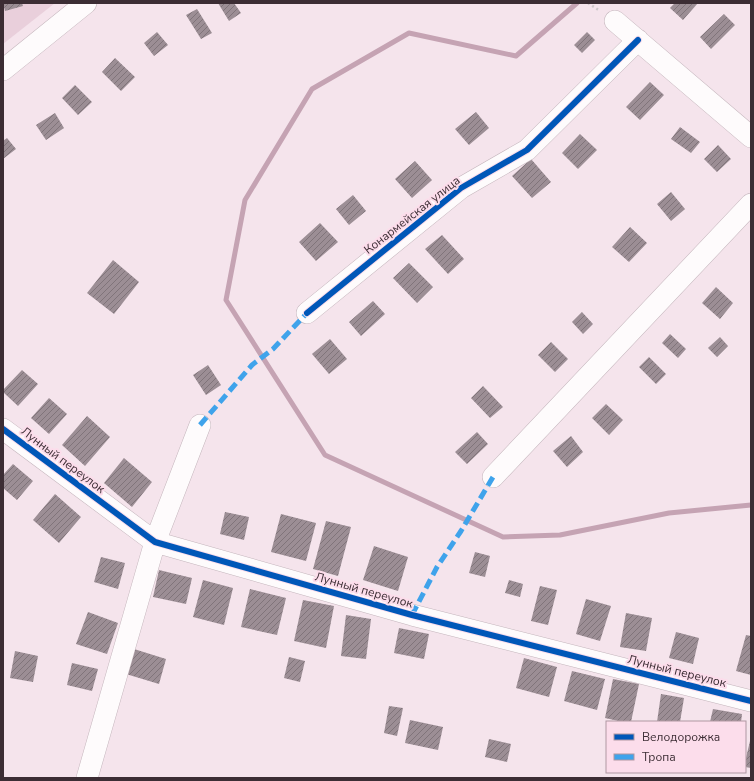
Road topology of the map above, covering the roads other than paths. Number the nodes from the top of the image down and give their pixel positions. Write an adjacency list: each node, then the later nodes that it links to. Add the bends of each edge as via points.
1 (86, 3): 4 (street)
2 (615, 21): 3 (street)
3 (638, 40): 5 (street); 7 (street, Конармейская улица, via 527,150 461,188)
4 (3, 68)
5 (751, 137)
6 (751, 204): 10 (street)
7 (307, 313)
8 (200, 425): 11 (street)
9 (3, 429): 11 (street, Лунный переулок)
10 (493, 477)
11 (155, 542): 12 (street, Лунный переулок, via 412,615); 13 (street)
12 (751, 701)
13 (87, 778)

